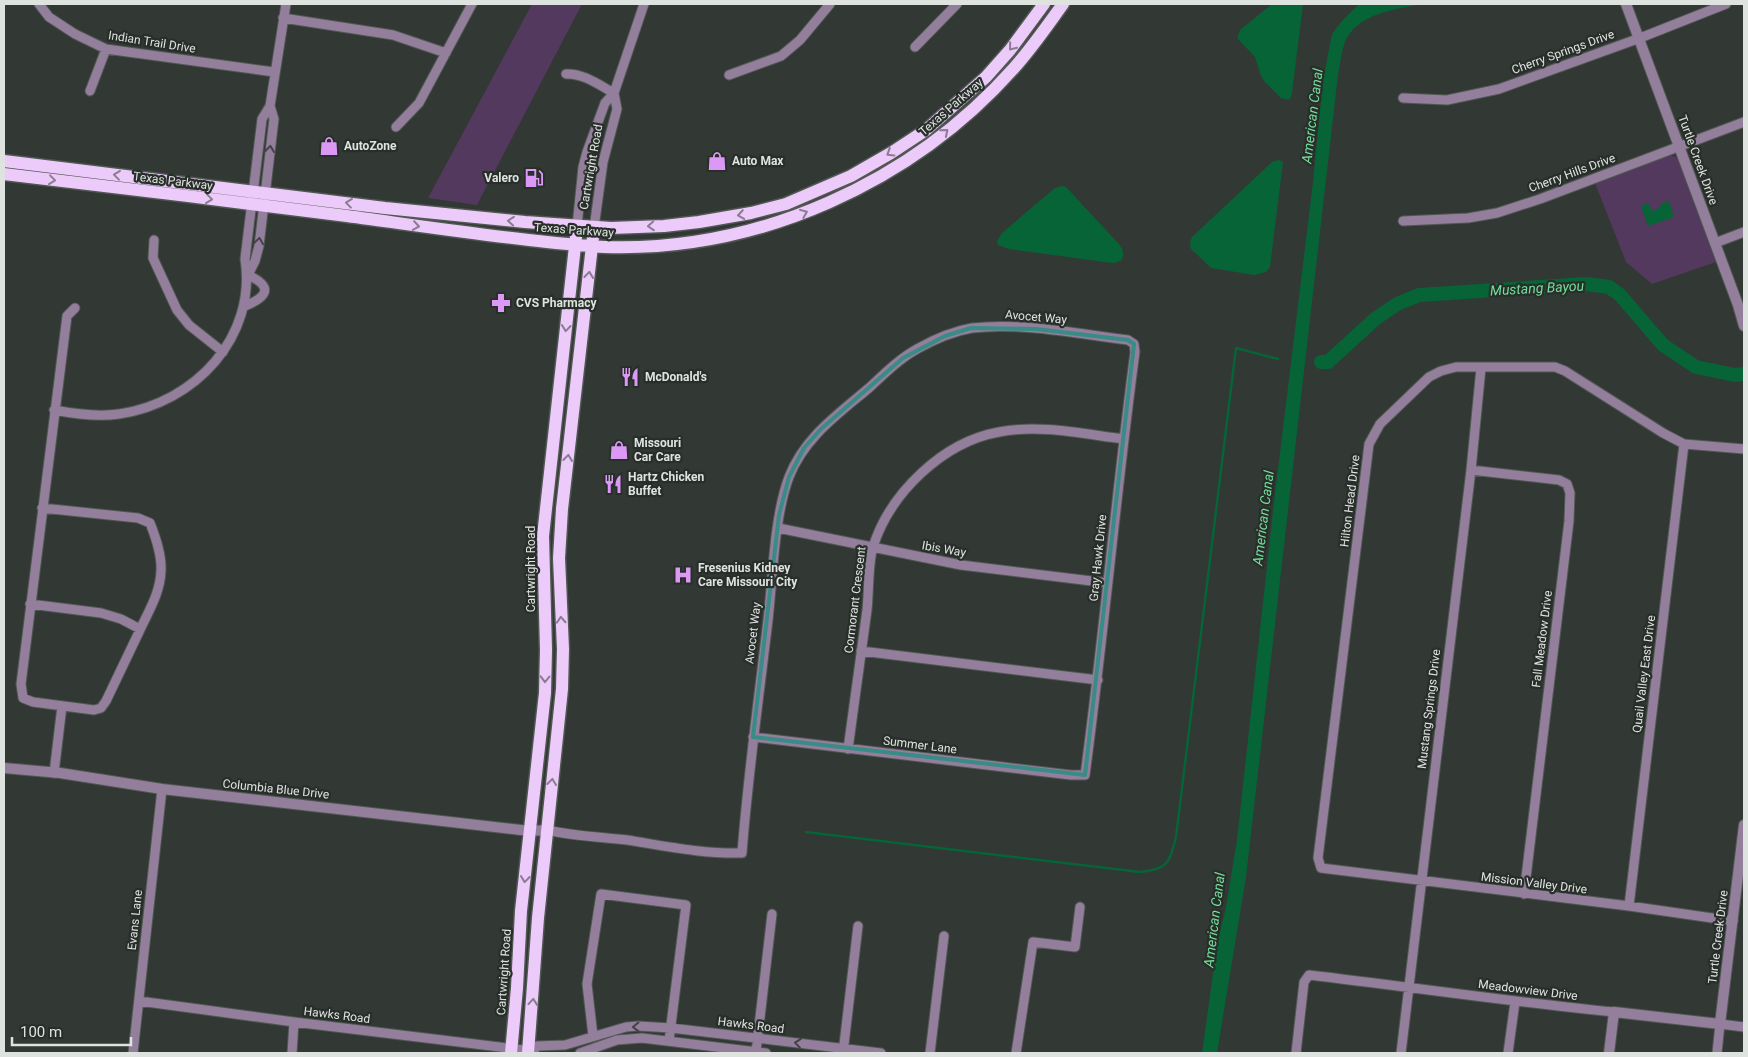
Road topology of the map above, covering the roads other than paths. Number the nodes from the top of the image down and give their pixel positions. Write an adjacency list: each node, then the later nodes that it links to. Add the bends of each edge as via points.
1 (39, 4): 14 (street, Indian Trail Drive, via 49,17 74,34)
2 (286, 4): 11 (street)
3 (472, 4): 15 (street)
4 (644, 4): 20 (street, Cartwright Road)
5 (830, 4): 18 (street, via 800,40 781,56)
6 (957, 4): 13 (street)
7 (1044, 4): 30 (main road, Texas Parkway, one-way to 30, via 1010,50 965,96 926,130 851,176 786,204 751,213 664,226)
8 (1063, 4): 35 (main road, Texas Parkway, one-way to 8, via 654,246 714,238 761,228 841,197 907,161 964,117 1013,69)
9 (1626, 4): 12 (street, Turtle Creek Drive)
10 (1726, 4): 12 (street, Cherry Springs Drive)
11 (283, 18): 15 (street, via 393,35); 16 (street)
12 (1640, 38): 21 (street, Cherry Springs Drive, via 1499,89 1447,100); 24 (street, Turtle Creek Drive)
13 (915, 47)
14 (106, 49): 16 (street, Indian Trail Drive); 19 (street)
15 (446, 53): 23 (street, via 420,103)
16 (274, 72): 27 (street, via 270,106 262,119)
17 (566, 74): 20 (street, via 582,76)
18 (729, 75)
19 (90, 91)
20 (614, 92): 29 (street, Cartwright Road, via 605,104 586,152); 30 (street, Cartwright Road, via 617,109 603,162)
21 (1403, 98)
22 (1744, 122): 24 (street, Cherry Hills Drive)
23 (396, 127)
24 (1679, 146): 28 (street, Cherry Hills Drive, via 1497,213); 33 (street, Turtle Creek Drive)
25 (4, 161): 27 (main road, Texas Parkway, one-way to 25)
26 (4, 174): 27 (main road, Texas Parkway, one-way to 27)
27 (258, 199): 29 (main road, Texas Parkway, one-way to 27); 34 (main road, Texas Parkway, one-way to 34, via 467,233); 36 (street, via 259,246)
28 (1403, 222)
29 (577, 226): 30 (main road, Texas Parkway); 34 (main road, Cartwright Road)
30 (594, 228): 35 (main road, Cartwright Road)
31 (1744, 232): 33 (street)
32 (154, 240): 41 (street, via 153,258 177,310 189,325)
33 (1715, 242): 39 (street, Turtle Creek Drive)
34 (575, 244): 35 (main road, Texas Parkway); 43 (main road, Cartwright Road, one-way to 43)
35 (592, 246): 44 (main road, Cartwright Road, one-way to 35)
36 (248, 275): 37 (street); 37 (street, via 264,285 264,292 259,300)
37 (245, 306): 41 (street)
38 (75, 308): 45 (street, via 67,316)
39 (1744, 326)
40 (1134, 344): 46 (street, Gray Hawk Drive); 53 (street, Avocet Way, via 1128,340 999,326 971,328 918,348 828,423 804,448 789,477)
41 (223, 352): 45 (street, via 186,390 162,403 118,415)
42 (1481, 368): 47 (street, Hilton Head Drive, via 1555,367); 49 (street, Mustang Springs Drive); 72 (street, Hilton Head Drive, via 1456,367 1429,377 1380,424 1369,444 1318,858)
43 (557, 408): 44 (main road); 51 (main road, Cartwright Road)
44 (574, 409): 52 (main road, Cartwright Road, one-way to 44)
45 (54, 410): 50 (street)
46 (1123, 439): 54 (street, Cormorant Crescent, via 1022,429 974,439 952,449 921,473 889,513); 55 (street, Gray Hawk Drive)
47 (1684, 444): 48 (street, Hilton Head Drive); 75 (street, Quail Valley East Drive)
48 (1744, 449)
49 (1471, 470): 73 (street, Mustang Springs Drive); 74 (street, Fall Meadow Drive, via 1559,480 1567,484 1570,493)
50 (42, 508): 56 (street); 57 (street, via 138,518 150,523 161,571 151,610)
51 (546, 508): 52 (main road); 59 (main road, Cartwright Road, via 543,565)
52 (562, 508): 58 (main road, Cartwright Road, one-way to 52, via 559,574)
53 (778, 528): 54 (street, Ibis Way); 63 (street, Avocet Way)
54 (873, 548): 55 (street, Ibis Way, via 961,565); 60 (street, Cormorant Crescent)
55 (1108, 583): 61 (street, Gray Hawk Drive)
56 (30, 604): 57 (street, via 101,613); 62 (street, via 21,684 23,698)
57 (140, 629): 62 (street, via 101,708)
58 (563, 649): 59 (main road); 71 (main road, Cartwright Road, one-way to 58, via 562,689)
59 (546, 650): 70 (main road, Cartwright Road, one-way to 70, via 545,693)
60 (861, 651): 61 (street); 64 (street, Cormorant Crescent)
61 (1098, 680): 67 (street, Gray Hawk Drive)
62 (62, 706): 66 (street)
63 (753, 737): 64 (street, Summer Lane); 71 (street, Avocet Way, via 742,852 720,853)
64 (848, 749): 67 (street, Summer Lane)
65 (4, 768): 66 (street, Columbia Blue Drive)
66 (54, 773): 68 (street, Columbia Blue Drive)
67 (1085, 775)
68 (162, 789): 70 (street, Columbia Blue Drive); 83 (street, Evans Lane)
69 (1744, 825): 78 (street, Turtle Creek Drive)
70 (530, 830): 71 (street, Columbia Blue Drive); 93 (main road, Cartwright Road, one-way to 93)
71 (547, 830): 95 (main road, Cartwright Road, one-way to 71)
72 (1321, 868): 73 (street, Mission Valley Drive)
73 (1421, 882): 74 (street, Mission Valley Drive); 82 (street, Mustang Springs Drive)
74 (1524, 894): 75 (street, Mission Valley Drive)
75 (1629, 906): 78 (street, Mission Valley Drive)
76 (1080, 907): 103 (street, via 1075,947 1034,942)
77 (772, 914): 91 (street)
78 (1733, 921): 79 (street, Mission Valley Drive); 87 (street, Turtle Creek Drive)
79 (1744, 922)
80 (858, 926): 94 (street)
81 (944, 936): 102 (street)
82 (1409, 987): 84 (street, Meadowview Drive); 104 (street, Meadowview Drive, via 1309,975 1304,982); 105 (street, Mustang Springs Drive)
83 (139, 1001): 86 (street, Hawks Road); 97 (street, Evans Lane)
84 (1515, 1002): 85 (street, Meadowview Drive); 106 (street)
85 (1614, 1012): 87 (street, Meadowview Drive); 107 (street)
86 (294, 1022): 93 (street, Hawks Road); 98 (street)
87 (1720, 1024): 88 (street, Meadowview Drive); 108 (street, Turtle Creek Drive)
88 (1744, 1027)
89 (671, 1028): 90 (street, Hawks Road, one-way to 90, via 626,1027); 90 (street, via 686,905 601,894 587,984); 91 (street, Hawks Road); 92 (street)
90 (593, 1036): 95 (street, Hawks Road, via 565,1045 537,1046)
91 (758, 1038): 94 (street, Hawks Road, one-way to 91); 96 (street)
92 (669, 1041): 96 (street); 99 (street, via 630,1038)
93 (511, 1051): 95 (street, Hawks Road)
94 (843, 1051): 101 (street, Hawks Road)
95 (531, 1052)
96 (756, 1052): 100 (street)
97 (133, 1053)
98 (292, 1053)
99 (580, 1053)
100 (766, 1053)
101 (881, 1053)
102 (930, 1053)
103 (1016, 1053)
104 (1296, 1053)
105 (1401, 1053)
106 (1508, 1053)
107 (1609, 1053)
108 (1717, 1053)

